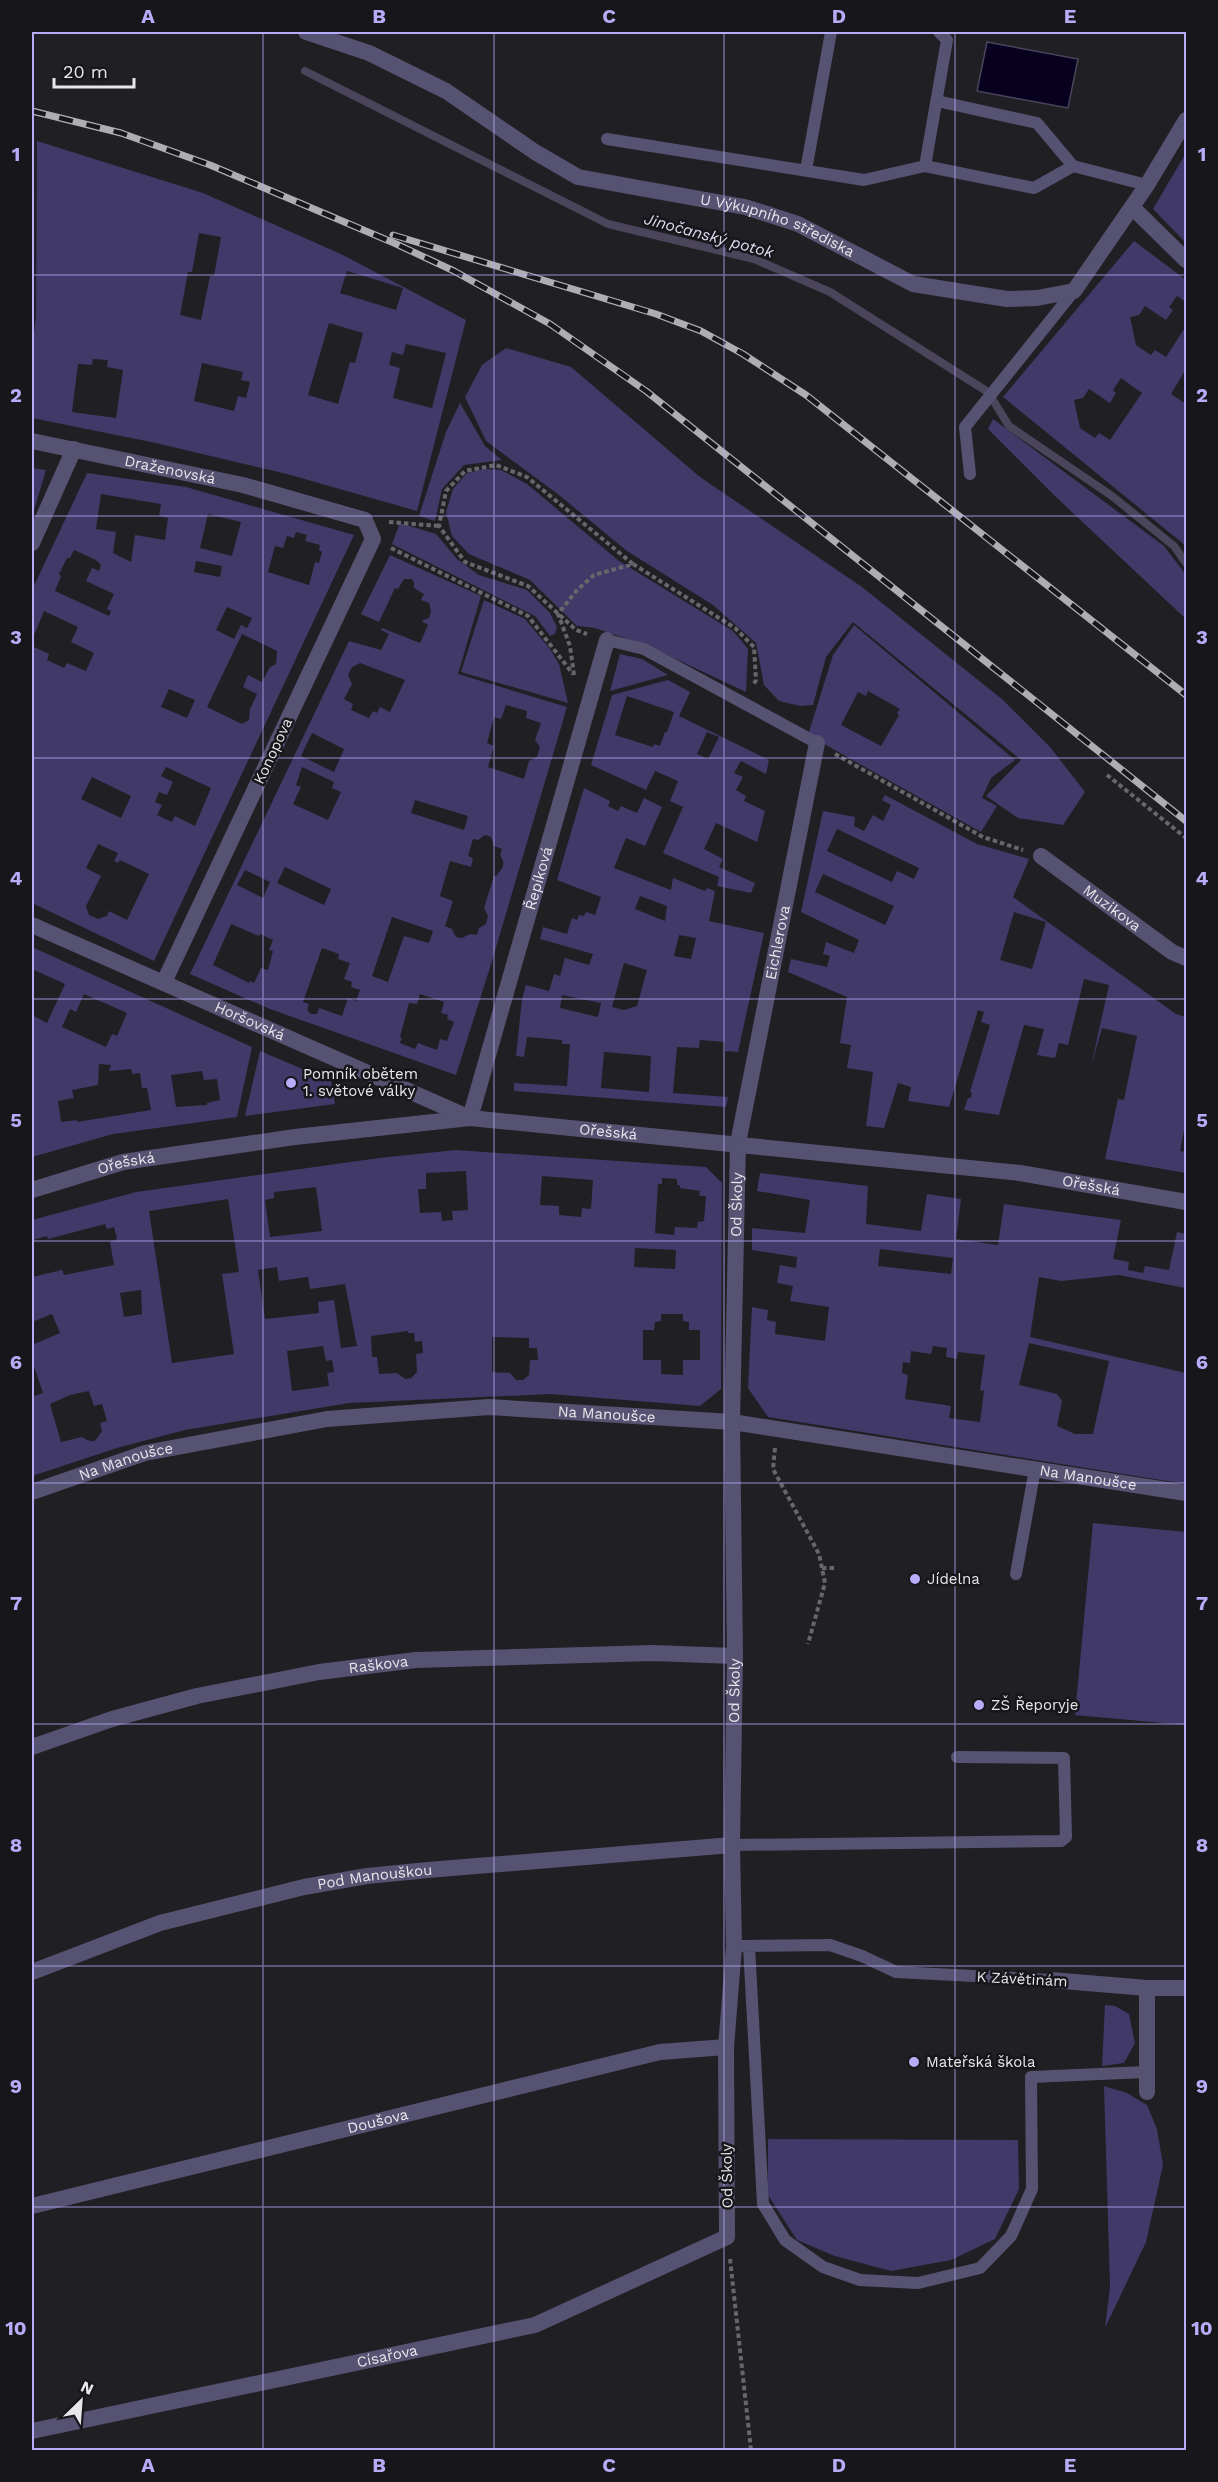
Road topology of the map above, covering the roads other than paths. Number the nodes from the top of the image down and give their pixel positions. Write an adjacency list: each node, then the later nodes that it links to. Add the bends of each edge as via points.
1 (306, 32): 13 (street, U Výkupního střediska, via 369,53 446,91 579,177 756,210 798,224 914,284 1007,299)
2 (831, 32): 9 (lane)
3 (939, 32): 4 (lane, via 947,40)
4 (937, 101): 7 (lane); 8 (lane, via 1037,123)
5 (1186, 120): 10 (street)
6 (607, 139): 9 (lane)
7 (925, 166): 8 (lane, via 1034,188); 9 (lane, via 864,180)
8 (1073, 166): 10 (lane)
9 (806, 170)
10 (1147, 185): 11 (street)
11 (1132, 207): 12 (street); 13 (street)
12 (1186, 260)
13 (1074, 291): 16 (lane, via 965,427)
14 (32, 441): 15 (street, Draženovská)
15 (74, 449): 17 (street, Draženovská, via 243,485 365,519); 18 (street)
16 (970, 474)
17 (373, 539): 24 (street, Konopova)
18 (32, 543)
19 (607, 640): 20 (lane, via 644,649); 25 (street, Řepíková)
20 (817, 743): 26 (street, Eichlerova)
21 (1041, 856): 23 (street, Muzikova, via 1172,952)
22 (32, 925): 24 (street, Horšovská)
23 (1186, 958)
24 (164, 982): 25 (street, Horšovská)
25 (470, 1118): 26 (street, Ořešská); 27 (street, Ořešská, via 295,1137 123,1162)
26 (738, 1143): 28 (street, Ořešská, via 1020,1173); 29 (street, Od Školy)
27 (32, 1190)
28 (1186, 1203)
29 (732, 1422): 30 (street, Na Manoušce); 31 (street, Na Manoušce, via 489,1407 327,1419 145,1454); 34 (street, Od Školy)
30 (1035, 1469): 32 (street, Na Manoušce); 33 (lane)
31 (32, 1492)
32 (1186, 1492)
33 (1016, 1574)
34 (735, 1656): 35 (street, Raškova, via 652,1653 416,1660 319,1672 197,1696 112,1719); 37 (street, Od Školy)
35 (32, 1747)
36 (957, 1757): 37 (lane, via 1064,1758 1066,1837 1061,1841)
37 (732, 1845): 38 (street, Od Školy); 39 (street, Pod Manouškou, via 408,1872 304,1887 160,1923)
38 (741, 1946): 40 (lane, K Závětinám, via 830,1945 896,1972); 43 (street, Od Školy); 44 (lane, via 764,2204 785,2240 823,2267 860,2280 918,2283 980,2268 1011,2236 1032,2188 1031,2077)
39 (32, 1972)
40 (1051, 1980): 41 (street, K Závětinám)
41 (1147, 1988): 42 (street, K Závětinám); 44 (street)
42 (1186, 1988)
43 (726, 2047): 46 (street, Doušova, via 660,2052); 47 (street, Od Školy)
44 (1146, 2072): 45 (street)
45 (1147, 2092)
46 (32, 2206)
47 (727, 2237): 48 (street, Císařova, via 535,2325)
48 (32, 2431)

